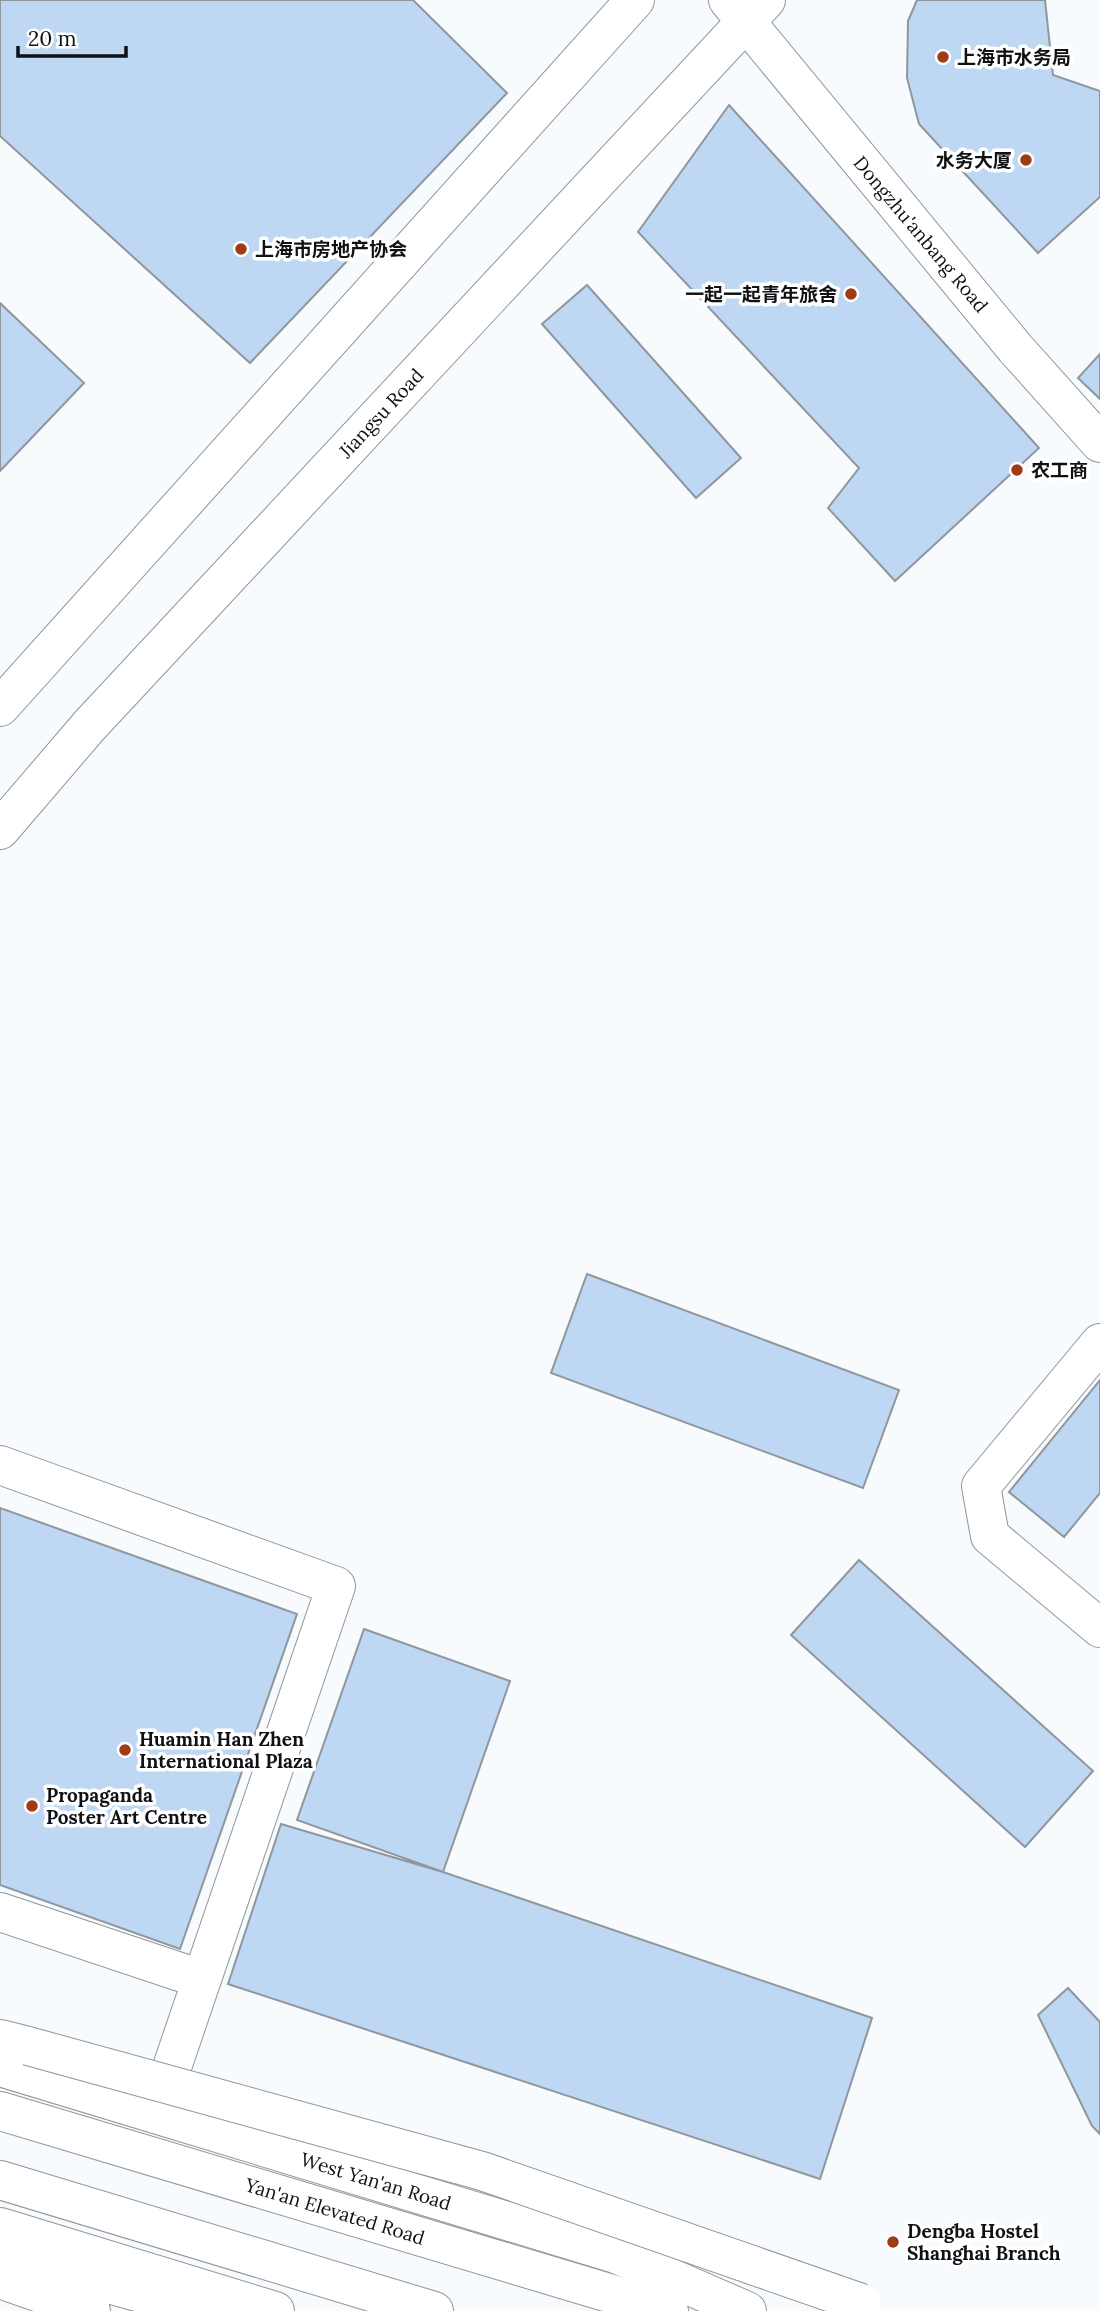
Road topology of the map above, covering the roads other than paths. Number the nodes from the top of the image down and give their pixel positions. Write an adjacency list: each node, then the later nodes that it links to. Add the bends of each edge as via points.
1 (635, 0): 4 (main road)
2 (747, 7): 3 (main road, Dongzhu'anbang Road, via 1016,348); 5 (main road, Jiangsu Road, via 89,726)
3 (1100, 443)
4 (0, 707)
5 (0, 830)
6 (1100, 1343): 8 (main road, via 981,1486 990,1536)
7 (0, 1465): 10 (main road, via 336,1586)
8 (1100, 1628)
9 (0, 1912): 10 (main road)
10 (201, 1979): 13 (main road)
11 (9, 2051): 13 (main road, West Yan'an Road); 24 (main road, bridge, via 482,2171)
12 (0, 2111): 22 (main road, Yan'an Elevated Road)
13 (156, 2114): 23 (main road, West Yan'an Road, via 616,2254)
14 (0, 2180): 21 (main road)
15 (0, 2227): 20 (main road)
16 (0, 2254): 19 (main road)
17 (0, 2279): 18 (main road)
18 (91, 2311)
19 (206, 2311)
20 (275, 2311)
21 (434, 2311)
22 (670, 2311)
23 (747, 2311)
24 (878, 2311)

